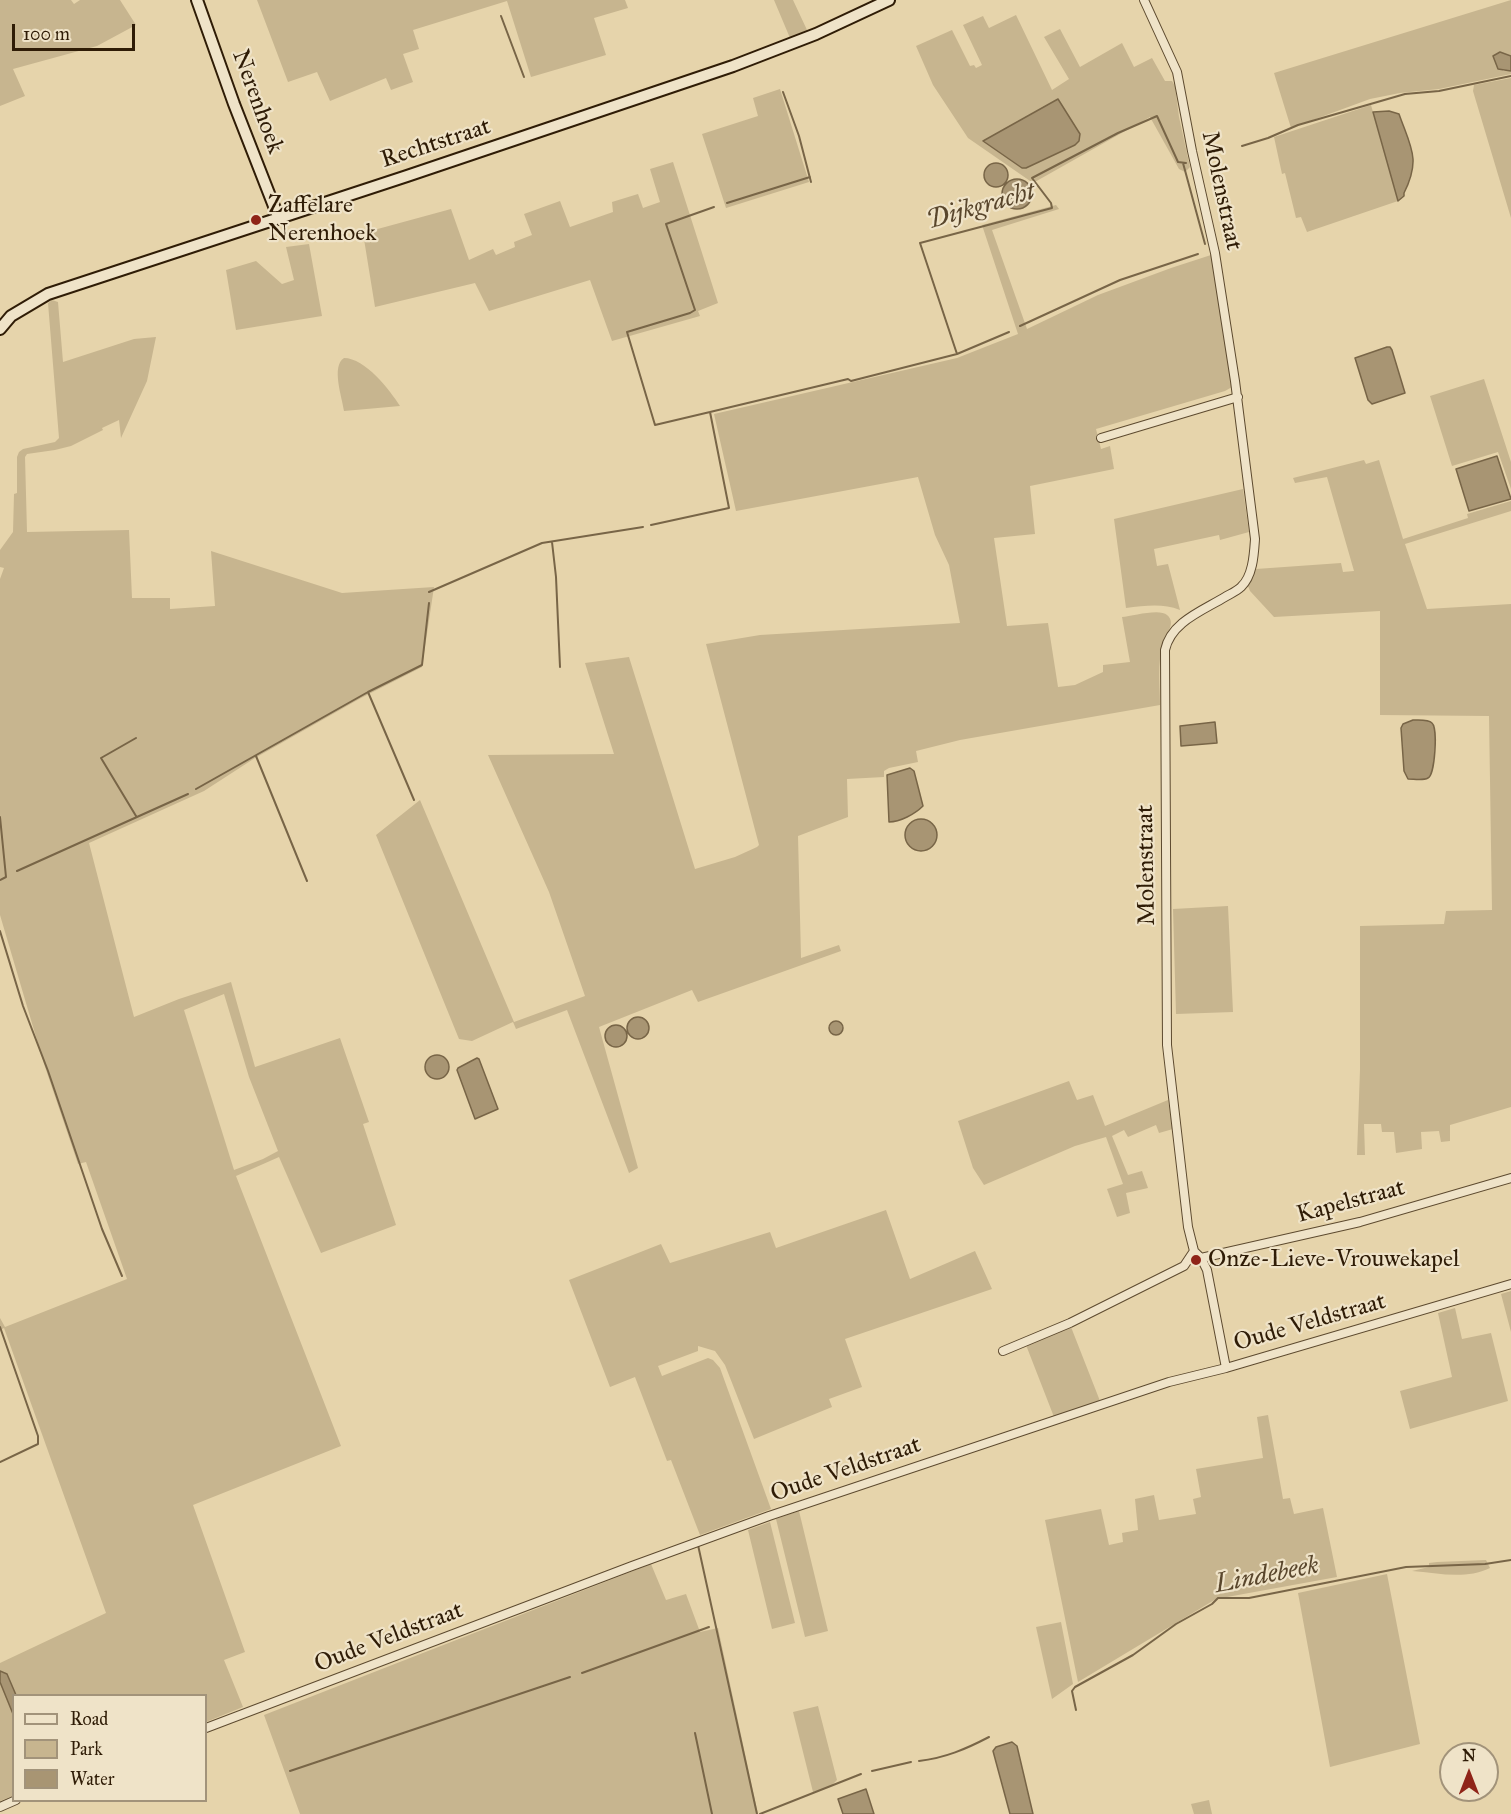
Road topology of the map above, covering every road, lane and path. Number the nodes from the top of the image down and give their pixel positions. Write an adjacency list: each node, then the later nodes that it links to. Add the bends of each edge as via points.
1 (197, 0): 4 (street, Nerenhoek)
2 (889, 0): 4 (street, Rechtstraat, via 733,66)
3 (1144, 0): 6 (street, Molenstraat, via 1177,72 1215,253)
4 (279, 219): 5 (street, Rechtstraat, via 48,294 11,316)
5 (0, 329)
6 (1238, 397): 7 (street); 9 (street, Molenstraat, via 1255,539 1252,564 1241,587 1184,621 1167,639 1165,650 1167,1046 1188,1227)
7 (1101, 438)
8 (1511, 1178): 9 (street, Kapelstraat, via 1360,1222)
9 (1197, 1255): 11 (street, via 1175,1271 1070,1323); 12 (street, Molenstraat, via 1207,1269)
10 (1511, 1284): 12 (street, Oude Veldstraat)
11 (1003, 1351)
12 (1226, 1368): 13 (street, Oude Veldstraat, via 1169,1382 772,1515)
13 (207, 1728)

